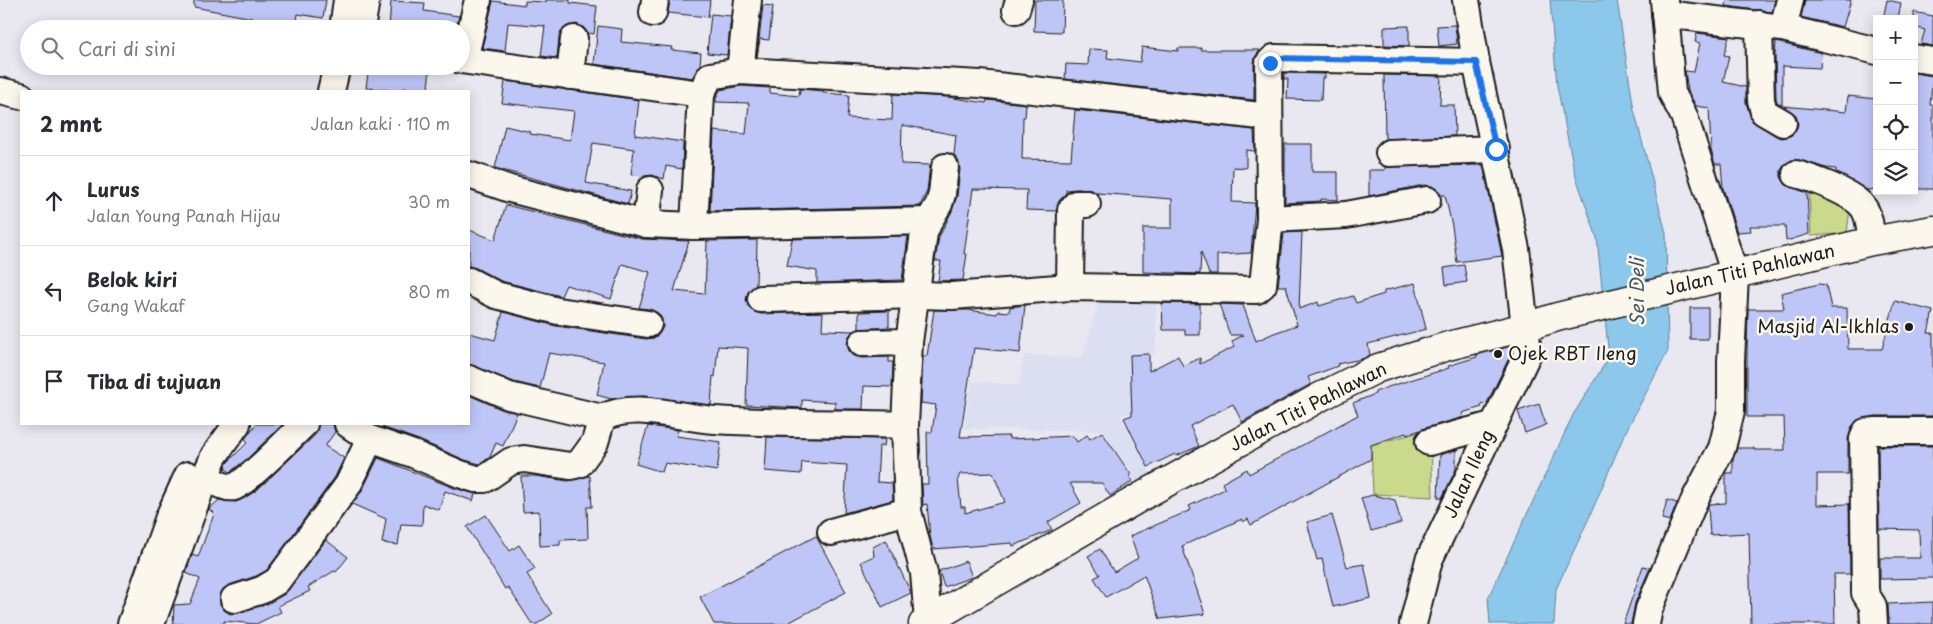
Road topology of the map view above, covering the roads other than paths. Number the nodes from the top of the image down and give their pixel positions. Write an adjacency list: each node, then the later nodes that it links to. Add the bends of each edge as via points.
1 (347, 0): 8 (street)
2 (366, 0): 9 (street)
3 (478, 0): 11 (street)
4 (748, 0): 18 (street)
5 (1466, 0): 17 (street, Jalan Ileng)
6 (1790, 0): 10 (street)
7 (1665, 7): 10 (street); 43 (street, via 1672,92 1684,116)
8 (344, 20)
9 (363, 20)
10 (1771, 26): 13 (street); 28 (street, via 1761,100 1764,112)
11 (470, 32)
12 (574, 39): 21 (street)
13 (1873, 50)
14 (1918, 59): 16 (street)
15 (470, 61): 21 (street)
16 (1933, 61)
17 (1476, 62): 27 (street, via 1274,58 1270,63); 29 (street, Jalan Ileng)
18 (740, 70): 25 (street, via 710,76); 27 (street, via 980,84)
19 (335, 75): 22 (street)
20 (352, 75): 23 (street)
21 (570, 76): 25 (street)
22 (331, 90)
23 (349, 90)
24 (0, 91): 26 (street)
25 (702, 94): 40 (street)
26 (20, 96)
27 (1269, 117): 37 (street)
28 (1783, 124)
29 (1496, 149): 30 (street); 49 (street, Jalan Ileng, via 1516,249)
30 (1389, 153)
31 (945, 168): 38 (street, via 942,194)
32 (1796, 174): 42 (street, via 1814,178 1862,205)
33 (470, 175): 39 (street, via 510,189)
34 (650, 190): 39 (street)
35 (1427, 200): 37 (street, via 1346,215)
36 (1087, 204): 45 (street, via 1076,204 1071,210)
37 (1270, 219): 45 (street, via 1263,285 1257,290)
38 (929, 221): 40 (street); 46 (street, via 924,232)
39 (646, 224): 40 (street)
40 (694, 226)
41 (1933, 230): 42 (main road, Jalan Titi Pahlawan)
42 (1872, 241): 43 (main road, Jalan Titi Pahlawan)
43 (1735, 275): 49 (main road, Jalan Titi Pahlawan); 71 (street, via 1732,411 1722,448 1694,499 1649,609)
44 (470, 282): 48 (street, via 496,295 558,311)
45 (1070, 287): 46 (street, via 952,296)
46 (918, 295): 47 (street); 50 (street)
47 (761, 299)
48 (648, 324)
49 (1526, 327): 59 (street, Jalan Ileng, via 1528,353); 67 (main road, Jalan Titi Pahlawan, via 1448,346 1378,368 1151,491)
50 (909, 342): 51 (street); 58 (street)
51 (862, 343)
52 (470, 379): 53 (street, via 509,396)
53 (602, 418): 58 (street, via 615,412 645,411 713,420); 61 (street, via 595,442 579,464 570,466 524,459 511,461 485,479 460,474)
54 (217, 425): 63 (street)
55 (236, 425): 63 (street)
56 (303, 425): 63 (street, via 238,486 226,487)
57 (349, 425): 61 (street)
58 (905, 425): 64 (street)
59 (1492, 425): 62 (street); 70 (street, Jalan Ileng, via 1429,560)
60 (1933, 432): 72 (street, via 1875,431 1866,432 1863,439 1864,588 1873,606)
61 (370, 439): 66 (street, via 348,485 277,581 262,590)
62 (1429, 442)
63 (207, 459): 68 (street, via 170,517); 69 (street)
64 (908, 511): 65 (street); 67 (street, via 924,573)
65 (831, 532)
66 (234, 599)
67 (930, 620)
68 (131, 624)
69 (150, 624)
70 (1413, 624)
71 (1646, 624)
72 (1874, 624)

